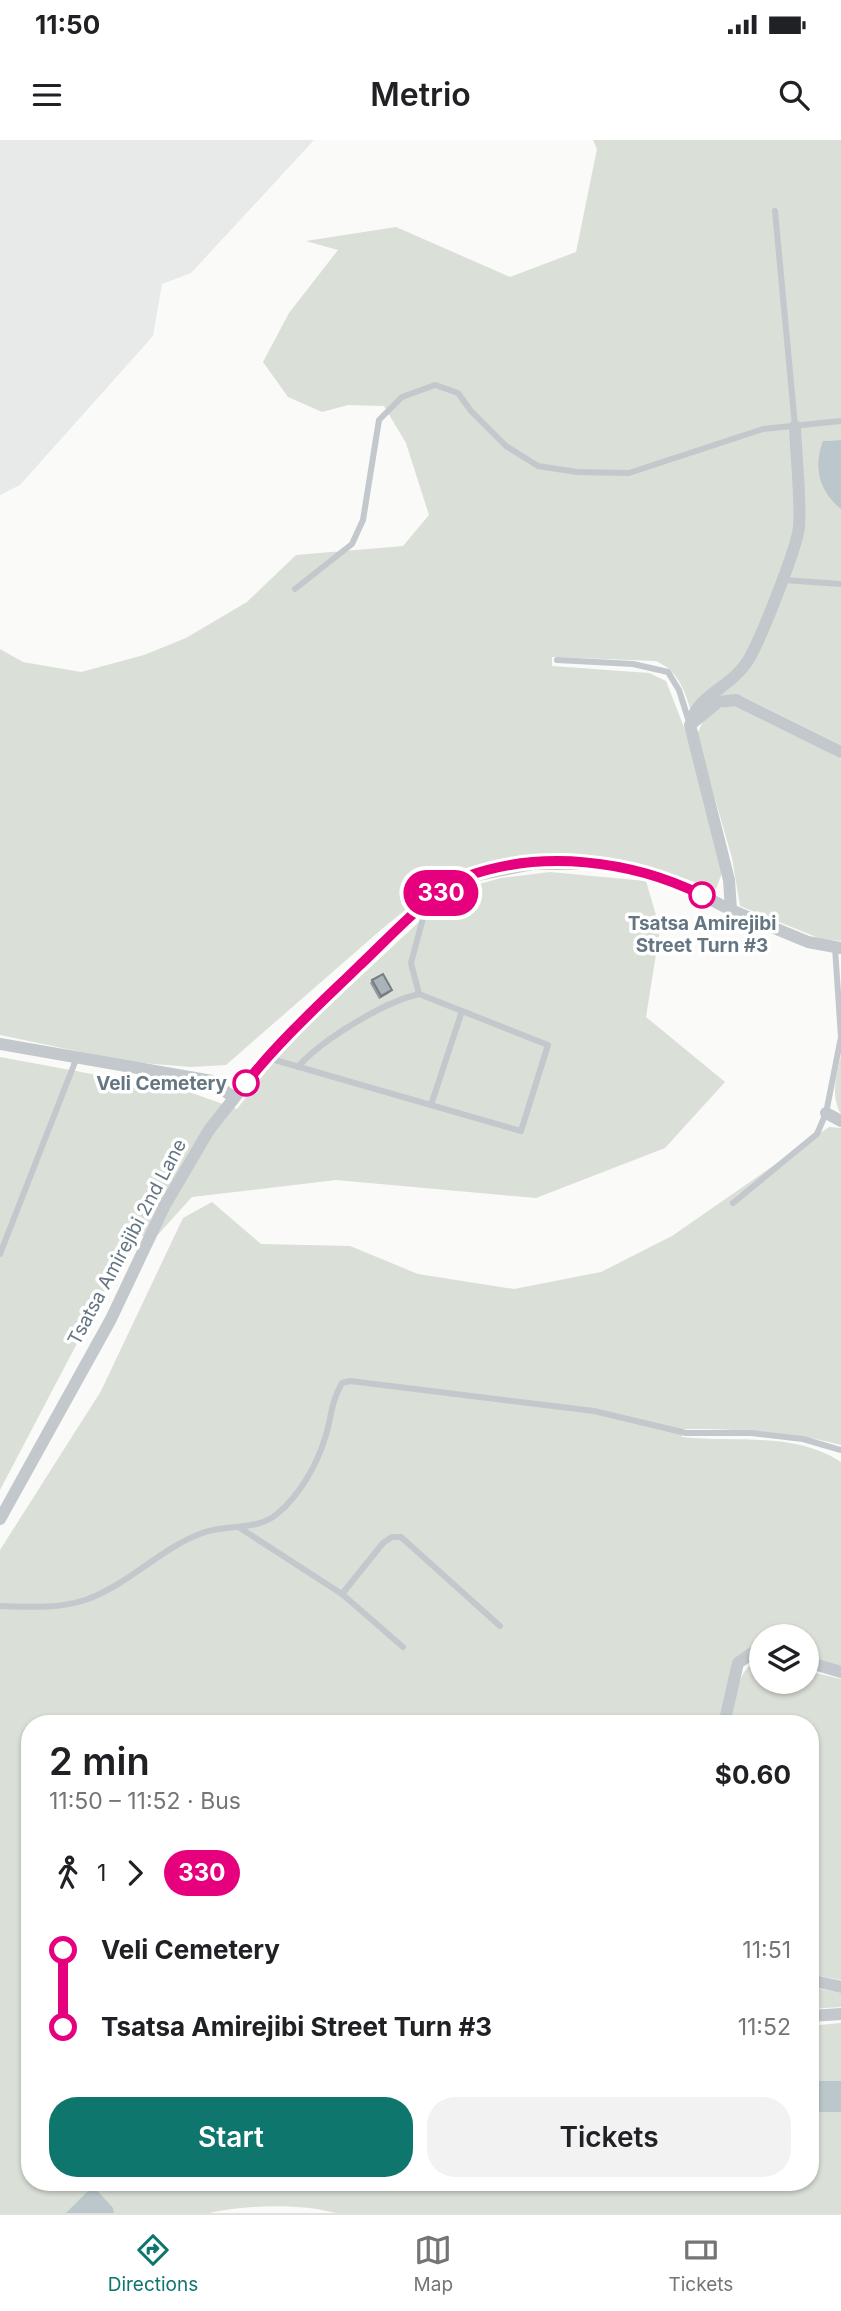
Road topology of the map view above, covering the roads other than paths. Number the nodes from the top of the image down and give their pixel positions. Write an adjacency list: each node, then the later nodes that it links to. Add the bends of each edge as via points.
1 (775, 211): 3 (lane)
2 (841, 421): 3 (lane)
3 (795, 426): 4 (street, via 799,529); 6 (lane, via 763,429 629,473 577,472 538,466 506,446 458,393 435,385 402,397 379,420 363,520 352,544)
4 (782, 580): 5 (lane); 8 (street, via 749,659 733,681 696,710)
5 (841, 584)
6 (295, 589)
7 (557, 660): 8 (lane, via 633,664 668,672)
8 (690, 725): 9 (street, via 718,702 736,700); 11 (street, via 729,880)
9 (841, 752)
10 (428, 903): 11 (street, Tsatsa Amirejibi 2nd Lane, via 463,878 566,862 614,864 671,880); 13 (lane, via 411,963); 17 (street, Tsatsa Amirejibi 2nd Lane)
11 (732, 910): 12 (street, Tsatsa Amirejibi 2nd Lane, via 808,942)
12 (838, 948): 21 (lane, via 841,1037)
13 (419, 994): 14 (lane); 18 (lane, via 399,998 310,1053)
14 (462, 1011): 20 (lane); 20 (lane, via 548,1045 521,1131)
15 (0, 1044): 16 (street)
16 (77, 1057): 19 (street, via 212,1081); 24 (lane)
17 (268, 1058): 18 (lane); 19 (street, Tsatsa Amirejibi 2nd Lane)
18 (298, 1067): 20 (lane)
19 (234, 1098): 26 (street, Tsatsa Amirejibi 2nd Lane, via 208,1129 165,1205 111,1319)
20 (430, 1105)
21 (825, 1113): 22 (street); 23 (lane, via 817,1134)
22 (841, 1121)
23 (733, 1203)
24 (0, 1254)
25 (841, 1450): 27 (lane, via 803,1439 686,1433 594,1411 350,1381 342,1383 332,1400 322,1447 295,1494 276,1516)
26 (0, 1519)
27 (240, 1528): 28 (lane); 29 (lane, via 209,1530 172,1545 85,1600 38,1608)
28 (342, 1594): 30 (lane, via 383,1543 401,1537); 31 (lane)
29 (0, 1606)
30 (500, 1626)
31 (403, 1647)
32 (749, 1655): 35 (street, via 738,1663)
33 (819, 1666): 34 (street)
34 (841, 1672)
35 (726, 1715)
36 (819, 1982): 37 (street)
37 (841, 1987)
38 (841, 2014): 39 (street)
39 (819, 2015)

